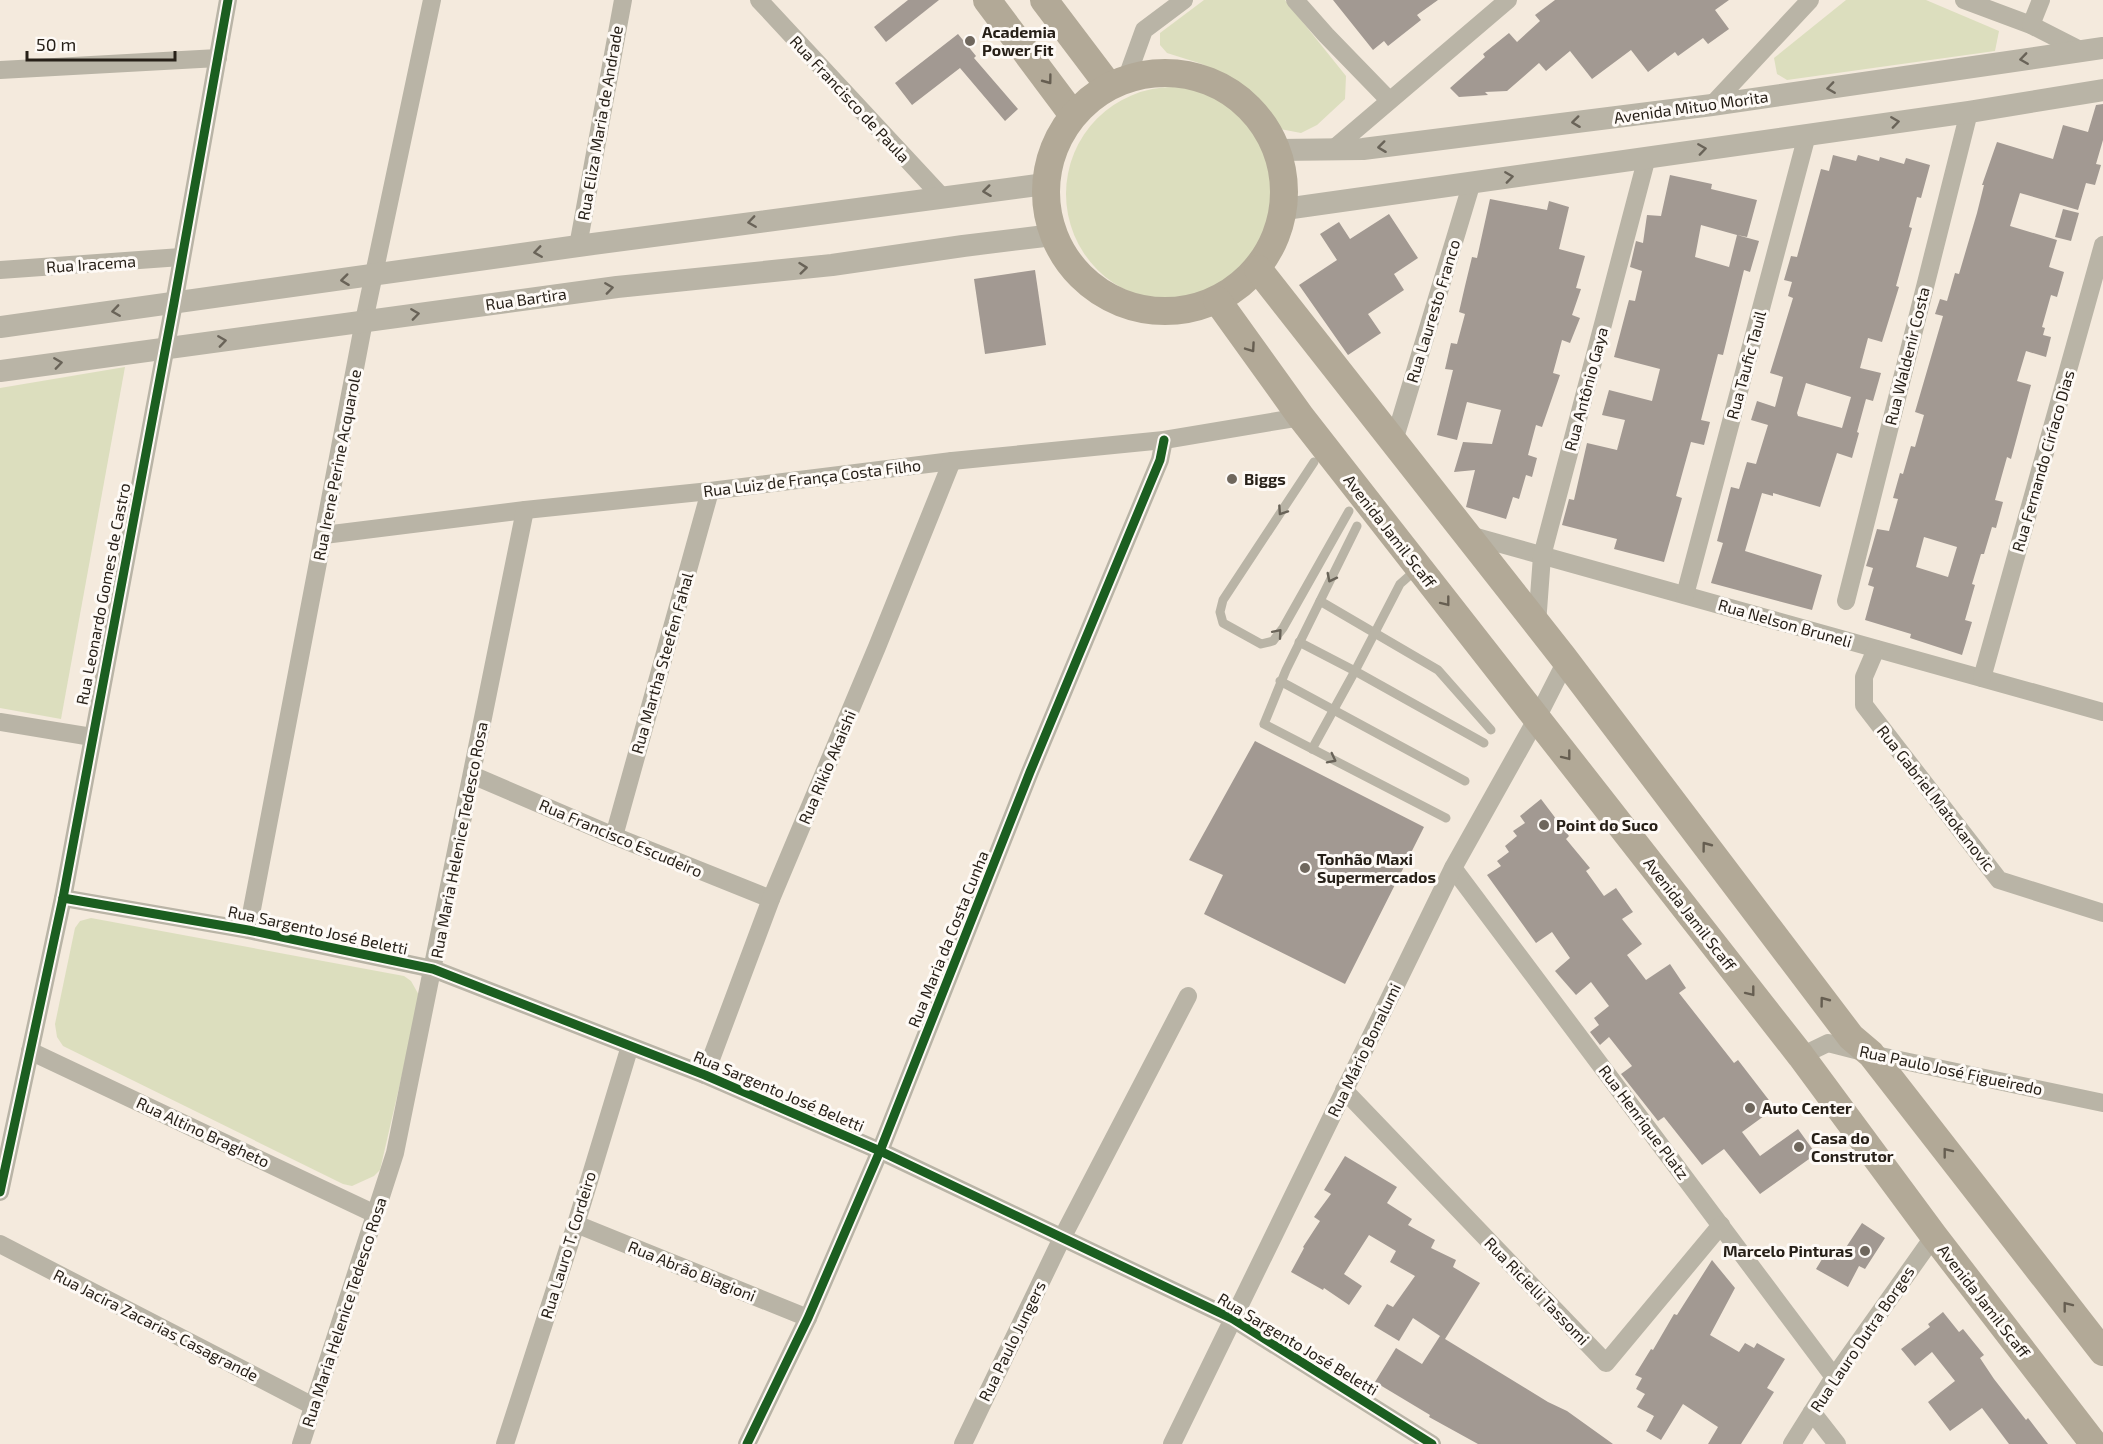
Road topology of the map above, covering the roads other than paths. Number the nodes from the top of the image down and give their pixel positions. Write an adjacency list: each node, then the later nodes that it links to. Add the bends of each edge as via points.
1 (228, 0): 15 (street, Rua Leonardo Gomes de Castro)
2 (432, 0): 38 (street, Rua Irene Perine Acquarole)
3 (623, 0): 34 (street, Rua Eliza Maria de Andrade)
4 (759, 0): 30 (street, Rua Francisco de Paula)
5 (987, 0): 23 (main road, one-way to 23)
6 (1044, 0): 18 (main road)
7 (1184, 0): 18 (street, via 1144,30)
8 (1295, 0): 20 (street)
9 (1508, 0): 20 (street)
10 (1810, 0): 21 (street)
11 (1964, 0): 13 (street)
12 (2042, 0): 13 (street)
13 (2031, 25): 14 (street)
14 (2092, 50): 16 (street); 21 (street, Avenida Mituo Morita, one-way to 21)
15 (218, 58): 17 (street); 35 (street, Rua Leonardo Gomes de Castro)
16 (2103, 58)
17 (0, 70)
18 (1118, 81): 23 (main road, via 1090,98); 25 (main road, via 1148,73 1189,74 1227,88 1258,115)
19 (2103, 90): 22 (street)
20 (1389, 100): 26 (street)
21 (1712, 105): 26 (street, Avenida Mituo Morita, one-way to 26)
22 (1969, 112): 24 (street, one-way to 22); 60 (street, Rua Waldenir Costa)
23 (1073, 115): 29 (main road, via 1054,147)
24 (1807, 135): 27 (street, one-way to 24); 58 (street, Rua Taufic Tauil)
25 (1278, 150): 26 (street, Avenida Mituo Morita); 31 (main road, via 1285,179)
26 (1332, 150)
27 (1647, 157): 28 (street, one-way to 27); 56 (street, Rua Antônio Gaya)
28 (1472, 182): 31 (street); 47 (street, Rua Lauresto Franco)
29 (1045, 184): 30 (street, one-way to 30); 32 (main road, via 1046,210)
30 (942, 197): 34 (street, one-way to 34)
31 (1285, 209): 36 (main road, via 1275,241)
32 (1053, 235): 39 (main road, via 1073,269 1088,282 1103,294 1140,309 1179,311); 41 (street, Rua Bartira, one-way to 32)
33 (2103, 244): 67 (street, Rua Fernando Ciríaco Dias)
34 (578, 246): 38 (street, one-way to 38)
35 (181, 257): 37 (street, Rua Iracema); 40 (street, Rua Leonardo Gomes de Castro)
36 (1258, 269): 39 (main road); 47 (main road)
37 (0, 270)
38 (373, 276): 40 (street, one-way to 40); 41 (street, Rua Irene Perine Acquarole)
39 (1217, 300): 45 (main road, Avenida Jamil Scaff, one-way to 45)
40 (174, 303): 42 (street, one-way to 42); 43 (street, Rua Leonardo Gomes de Castro)
41 (364, 321): 43 (street, Rua Bartira, one-way to 41); 55 (street, Rua Irene Perine Acquarole)
42 (0, 327)
43 (164, 349): 44 (street, Rua Bartira, one-way to 43); 74 (street, Rua Leonardo Gomes de Castro)
44 (0, 372)
45 (1300, 417): 46 (street, Rua Luiz de França Costa Filho); 57 (main road, Avenida Jamil Scaff)
46 (1164, 440): 48 (street, Rua Luiz de França Costa Filho); 95 (street, Rua Maria da Costa Cunha, via 1161,460)
47 (1394, 441): 54 (main road)
48 (952, 460): 50 (street, Rua Luiz de França Costa Filho); 83 (street, Rua Rikio Akaishi)
49 (1314, 462): 52 (lane, one-way to 52, via 1223,600 1223,623 1261,644 1273,640)
50 (710, 491): 51 (street, Rua Luiz de França Costa Filho); 80 (street, Rua Martha Steefen Fahal)
51 (525, 510): 55 (street, Rua Luiz de França Costa Filho); 77 (street, Rua Maria Helenice Tedesco Rosa)
52 (1349, 511)
53 (1357, 526): 59 (lane, one-way to 59)
54 (1467, 534): 56 (street, Rua Nelson Bruneli); 61 (main road)
55 (324, 535): 85 (street, Rua Irene Perine Acquarole)
56 (1542, 556): 58 (street, Rua Nelson Bruneli); 61 (street, Rua Antônio Gaya)
57 (1418, 567): 62 (lane, via 1400,584); 71 (main road, Avenida Jamil Scaff, one-way to 71)
58 (1685, 595): 64 (street, Rua Nelson Bruneli)
59 (1320, 601): 62 (lane); 63 (lane)
60 (1846, 601)
61 (1537, 624): 65 (main road)
62 (1374, 631): 66 (lane); 73 (lane, via 1438,670)
63 (1299, 642): 66 (lane); 68 (lane)
64 (1876, 649): 67 (street, Rua Nelson Bruneli); 84 (street, Rua Gabriel Matokanovic, via 1864,677 1864,705 1999,880)
65 (1566, 661): 71 (street, Rua Mário Bonalumi); 90 (main road, one-way to 65, via 1851,1037)
66 (1355, 670): 69 (lane); 75 (lane)
67 (1982, 678): 70 (street, Rua Nelson Bruneli)
68 (1280, 681): 69 (lane); 76 (lane, via 1264,724)
69 (1335, 709): 76 (lane); 78 (lane)
70 (2103, 712)
71 (1537, 718): 81 (street, Rua Mário Bonalumi); 91 (main road, Avenida Jamil Scaff, one-way to 91)
72 (0, 722): 74 (street)
73 (1491, 730)
74 (92, 737): 82 (street, Rua Leonardo Gomes de Castro)
75 (1484, 743)
76 (1312, 749): 79 (lane, one-way to 79)
77 (472, 775): 80 (street, Rua Francisco Escudeiro); 86 (street, Rua Maria Helenice Tedesco Rosa)
78 (1465, 781)
79 (1446, 818)
80 (614, 836): 83 (street, Rua Francisco Escudeiro)
81 (1453, 868): 93 (street, Rua Mário Bonalumi); 99 (street, Rua Henrique Platz)
82 (63, 898): 85 (street, Rua Sargento José Beletti); 89 (street, Rua Leonardo Gomes de Castro)
83 (771, 899): 92 (street, Rua Rikio Akaishi)
84 (2103, 913)
85 (248, 930): 86 (street, Rua Sargento José Beletti)
86 (433, 969): 88 (street, Rua Sargento José Beletti); 97 (street, Rua Maria Helenice Tedesco Rosa, via 395,1153)
87 (1188, 996): 101 (street, Rua Paulo Jungers)
88 (630, 1046): 92 (street, Rua Sargento José Beletti); 98 (street, Rua Lauro T. Cordeiro)
89 (30, 1051): 96 (street, Rua Leonardo Gomes de Castro); 97 (street, Rua Altino Bragheto)
90 (1871, 1054): 91 (street, Rua Paulo José Figueiredo, via 1828,1042); 94 (street, Rua Paulo José Figueiredo); 105 (main road, one-way to 90)
91 (1801, 1056): 100 (main road, Avenida Jamil Scaff)
92 (705, 1075): 95 (street, Rua Sargento José Beletti)
93 (1344, 1090): 99 (street, Rua Ricielli Tassomi, via 1606,1363); 104 (street, Rua Mário Bonalumi)
94 (2103, 1103)
95 (880, 1151): 101 (street, Rua Sargento José Beletti); 103 (street, Rua Maria da Costa Cunha)
96 (0, 1192)
97 (375, 1214): 107 (street, Rua Maria Helenice Tedesco Rosa)
98 (576, 1224): 103 (street, Rua Abrão Biagioni); 111 (street, Rua Lauro T. Cordeiro)
99 (1721, 1225): 106 (street, Rua Henrique Platz)
100 (1934, 1236): 106 (street, Rua Lauro Dutra Borges); 118 (main road, Avenida Jamil Scaff)
101 (1062, 1238): 104 (street, Rua Sargento José Beletti); 113 (street, Rua Paulo Jungers)
102 (0, 1244): 107 (street, Rua Jacira Zacarias Casagrande)
103 (808, 1318): 112 (street, Rua Maria da Costa Cunha)
104 (1233, 1319): 109 (street, Rua Sargento José Beletti); 114 (street, Rua Mário Bonalumi)
105 (2103, 1352)
106 (1834, 1377): 108 (street, Rua Lauro Dutra Borges)
107 (313, 1406): 110 (street, Rua Maria Helenice Tedesco Rosa)
108 (1812, 1412): 116 (street, Rua Lauro Dutra Borges); 117 (street)
109 (1407, 1437): 115 (street, Rua Sargento José Beletti)
110 (301, 1444)
111 (505, 1444)
112 (747, 1444)
113 (963, 1444)
114 (1172, 1444)
115 (1432, 1444)
116 (1792, 1444)
117 (1837, 1444)
118 (2094, 1444)

